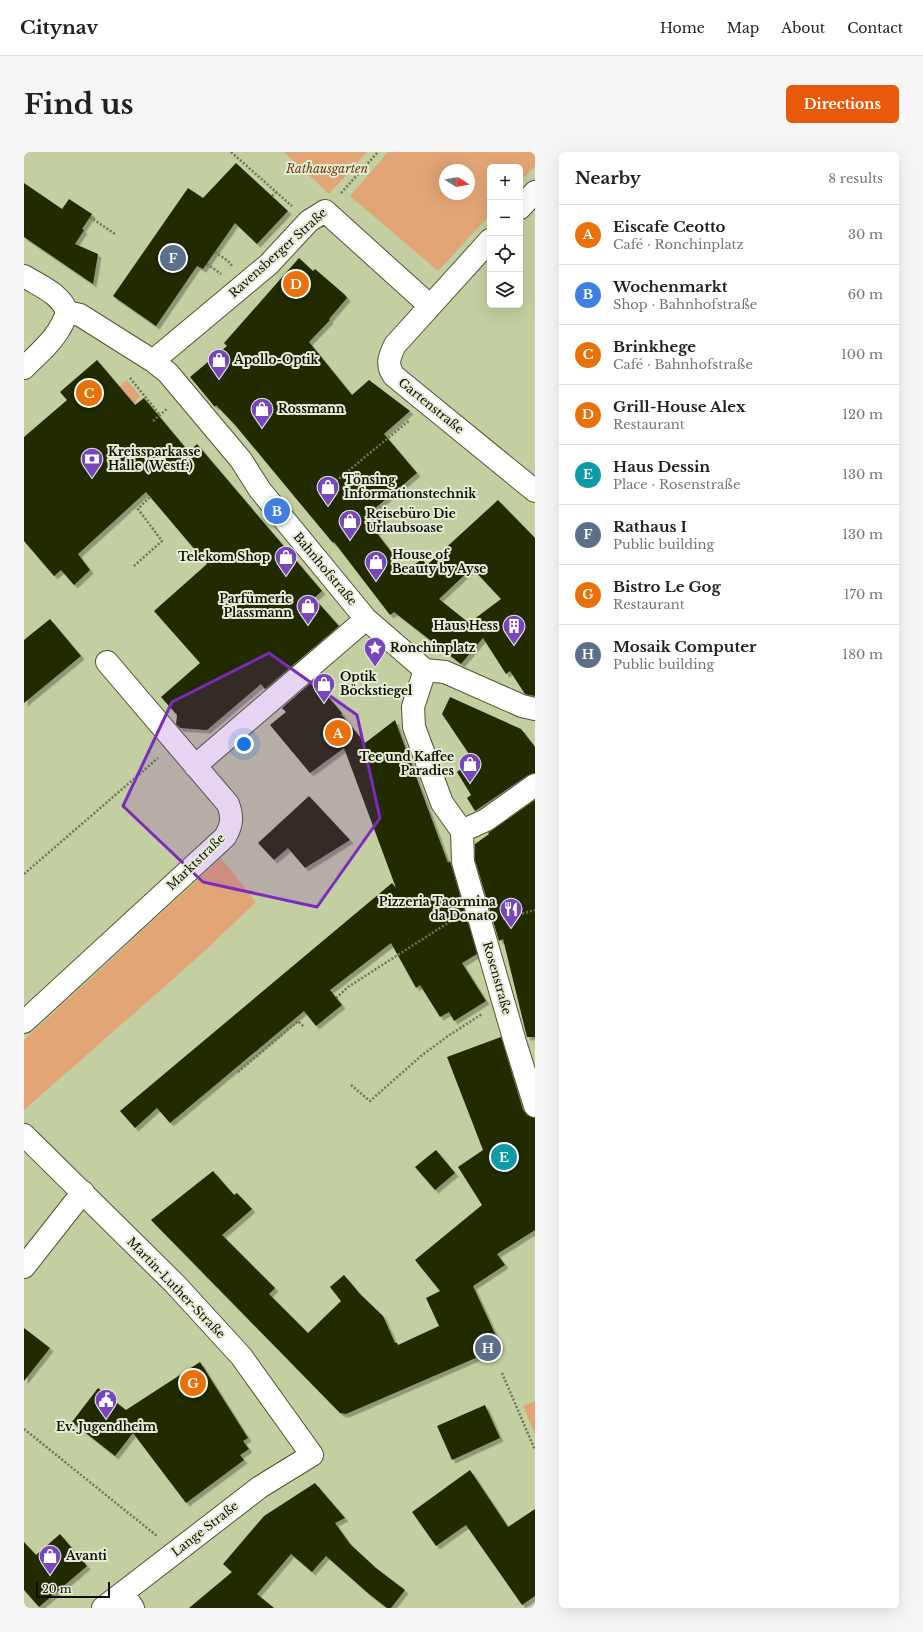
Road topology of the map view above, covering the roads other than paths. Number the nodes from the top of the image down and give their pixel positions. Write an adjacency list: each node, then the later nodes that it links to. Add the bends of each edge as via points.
1 (535, 192): 2 (street)
2 (523, 205)
3 (487, 243): 5 (street, Gartenstraße)
4 (24, 276): 6 (street, via 59,298)
5 (429, 305): 7 (street, Ravensberger Straße, via 317,216 269,264); 9 (street, Gartenstraße, via 395,345 388,363 394,376)
6 (67, 312): 7 (street, Bahnhofstraße, via 80,315); 8 (street, via 49,344)
7 (153, 361): 10 (street, Bahnhofstraße, via 168,373 241,460 260,490)
8 (24, 368)
9 (535, 491)
10 (366, 619): 12 (street, Bahnhofstraße); 14 (street)
11 (107, 662): 14 (street, Marktstraße)
12 (425, 670): 13 (street, via 445,672 522,706); 16 (street, via 413,707 414,728 442,803)
13 (535, 709)
14 (195, 766): 17 (street, Marktstraße, via 228,804 232,821 225,837)
15 (535, 785): 16 (street, via 486,820)
16 (462, 831): 18 (street, Rosenstraße, via 463,862)
17 (24, 1022)
18 (535, 1106)
19 (24, 1135): 20 (street, Martin-Luther-Straße)
20 (82, 1192): 21 (street); 22 (street, Martin-Luther-Straße, via 175,1284 241,1356)
21 (24, 1267)
22 (312, 1455): 23 (street, Lange Straße, via 260,1487 177,1550)
23 (128, 1601): 24 (street, Lange Straße)
24 (103, 1608)

